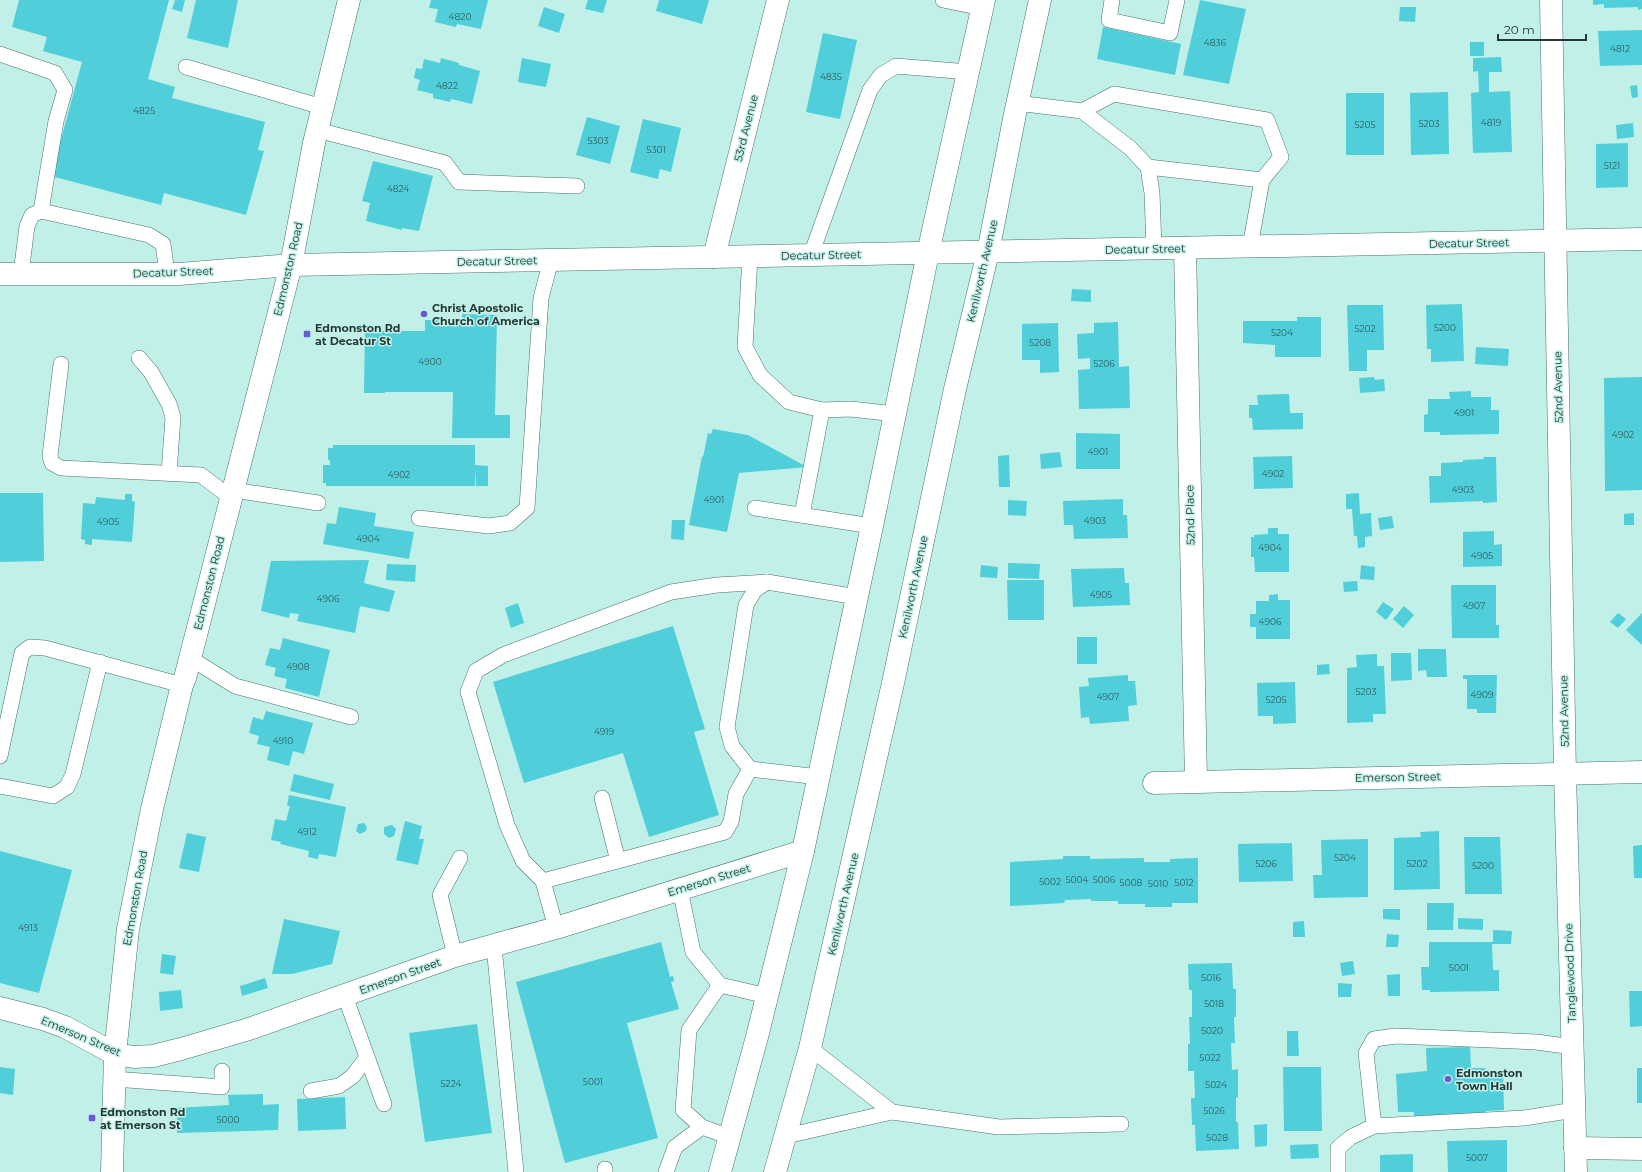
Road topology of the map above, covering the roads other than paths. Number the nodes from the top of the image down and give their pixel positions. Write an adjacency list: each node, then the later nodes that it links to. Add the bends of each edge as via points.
1 (349, 0): 13 (street, Edmonston Road)
2 (778, 0): 29 (street, 53rd Avenue)
3 (943, 0): 8 (lane)
4 (1040, 0): 12 (street, Kenilworth Avenue)
5 (1112, 0): 6 (lane, via 1109,20 1170,33)
6 (1177, 0)
7 (1551, 0): 21 (street, 52nd Avenue)
8 (983, 4): 11 (street)
9 (0, 54): 19 (lane, via 54,73 65,90 56,121)
10 (186, 67): 13 (lane)
11 (969, 72): 26 (street); 27 (lane, via 896,66 880,75 870,90)
12 (1017, 103): 14 (lane); 25 (street, Kenilworth Avenue)
13 (322, 107): 15 (street, Edmonston Road)
14 (1082, 111): 16 (lane, via 1130,148); 17 (lane, via 1114,94 1267,120 1281,157)
15 (317, 130): 18 (lane, via 445,163 459,182); 31 (street, Edmonston Road)
16 (1148, 167): 17 (lane); 23 (lane, via 1152,193)
17 (1262, 180): 22 (lane)
18 (577, 186)
19 (41, 211): 32 (lane, via 32,215); 33 (lane, via 149,235 163,244)
20 (1642, 239): 21 (street, Decatur Street)
21 (1555, 241): 22 (street, Decatur Street); 54 (street, 52nd Avenue)
22 (1250, 247): 24 (street, Decatur Street)
23 (1154, 248): 24 (street, Decatur Street); 25 (street, Decatur Street)
24 (1185, 248): 56 (street, 52nd Place)
25 (988, 252): 26 (street, Decatur Street); 73 (street, Kenilworth Avenue, via 955,389 893,683)
26 (928, 253): 27 (street, Decatur Street); 37 (street)
27 (811, 255): 28 (street, Decatur Street)
28 (750, 256): 29 (street, Decatur Street); 36 (lane, via 745,347 760,375 789,402)
29 (714, 257): 30 (street, Decatur Street)
30 (551, 260): 31 (street, Decatur Street); 43 (lane, via 541,298 527,508 510,524 489,526)
31 (291, 265): 33 (street, Decatur Street); 39 (street, Edmonston Road)
32 (11, 274): 33 (street, Decatur Street)
33 (167, 274)
34 (138, 358): 38 (lane, via 151,372 169,404 173,418)
35 (61, 364): 38 (lane, via 50,456 52,463 61,468)
36 (822, 410): 37 (lane, via 851,409); 42 (lane)
37 (895, 414): 44 (street)
38 (169, 473): 39 (lane, via 201,474)
39 (232, 494): 40 (lane); 47 (street, Edmonston Road)
40 (318, 503)
41 (755, 508): 42 (lane)
42 (802, 516): 44 (lane)
43 (419, 518)
44 (872, 526): 46 (street)
45 (767, 582): 46 (lane); 52 (lane, via 755,590 746,605 728,727 732,746); 63 (lane, via 717,585 671,592 503,655 476,671 468,692 507,825 523,861)
46 (857, 597): 55 (street)
47 (190, 658): 49 (street, Edmonston Road); 50 (lane, via 235,686)
48 (100, 662): 49 (lane); 51 (lane, via 45,648 30,647 22,653); 58 (lane, via 73,774 66,788 53,796)
49 (182, 685): 74 (street, Edmonston Road, via 152,809 128,930)
50 (351, 717)
51 (0, 756)
52 (750, 769): 55 (lane); 62 (lane, via 736,794 731,822 725,832)
53 (1642, 772): 54 (street, Emerson Street)
54 (1565, 774): 56 (street, Emerson Street); 72 (street, Tanglewood Drive)
55 (819, 776): 60 (street)
56 (1196, 782): 57 (street, Emerson Street)
57 (1154, 783)
58 (0, 786)
59 (602, 798): 62 (lane)
60 (803, 851): 64 (street, Emerson Street); 70 (street)
61 (460, 858): 67 (lane, via 440,895)
62 (618, 861): 63 (lane)
63 (543, 881): 65 (lane)
64 (680, 889): 65 (street, Emerson Street); 68 (lane, via 693,952)
65 (556, 928): 66 (street, Emerson Street)
66 (494, 946): 67 (street, Emerson Street); 90 (lane)
67 (455, 956): 69 (street, Emerson Street)
68 (720, 985): 70 (lane); 84 (lane, via 689,1030 683,1110)
69 (345, 996): 74 (street, Emerson Street, via 249,1029 160,1054 134,1057); 75 (lane)
70 (767, 996): 86 (street)
71 (0, 1008): 74 (street, Emerson Street, via 65,1027)
72 (1572, 1047): 80 (street, Tanglewood Drive); 83 (lane, via 1536,1042 1404,1036 1374,1039 1366,1053)
73 (810, 1048): 81 (lane); 85 (street, Kenilworth Avenue)
74 (115, 1054): 77 (street, Edmonston Road)
75 (367, 1057): 78 (lane, via 353,1076 339,1086); 79 (lane)
76 (222, 1072): 77 (lane, via 222,1087)
77 (114, 1079): 89 (street, Edmonston Road)
78 (311, 1091)
79 (384, 1104)
80 (1574, 1110): 83 (lane, via 1524,1118); 87 (street, Tanglewood Drive)
81 (892, 1112): 82 (lane, via 999,1127); 85 (lane)
82 (1121, 1124)
83 (1374, 1126): 94 (lane, via 1351,1137 1338,1148)
84 (702, 1127): 86 (lane); 91 (lane, via 675,1147)
85 (786, 1136): 93 (street, Kenilworth Avenue)
86 (730, 1137): 92 (street)
87 (1575, 1148): 88 (street); 95 (street, Tanglewood Drive)
88 (1642, 1149)
89 (112, 1172)
90 (516, 1172)
91 (666, 1172)
92 (720, 1172)
93 (775, 1172)
94 (1338, 1172)
95 (1576, 1172)

